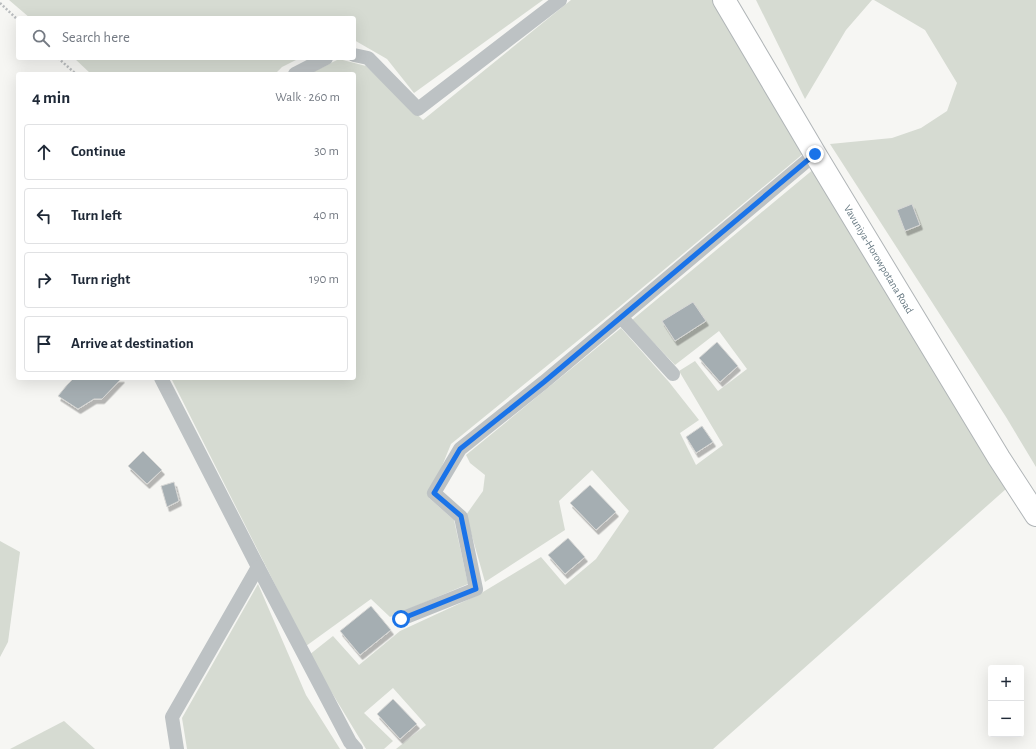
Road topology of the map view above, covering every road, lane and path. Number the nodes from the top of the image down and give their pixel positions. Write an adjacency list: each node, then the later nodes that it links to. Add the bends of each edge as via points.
1 (560, 0): 5 (street, via 418,109 368,58)
2 (724, 0): 10 (highway, Vavuniya-Horowpotana Road)
3 (0, 3): 4 (path)
4 (16, 18)
5 (356, 55)
6 (60, 60): 8 (path)
7 (322, 60): 9 (street)
8 (74, 72)
9 (299, 72)
10 (815, 154): 11 (street); 14 (highway, Vavuniya-Horowpotana Road)
11 (621, 317): 12 (street); 16 (street, via 460,449 434,493 461,516 476,589)
12 (673, 374)
13 (163, 380): 15 (street)
14 (1036, 516)
15 (258, 567): 17 (street, via 172,717); 18 (street)
16 (401, 619)
17 (177, 749)
18 (356, 749)

